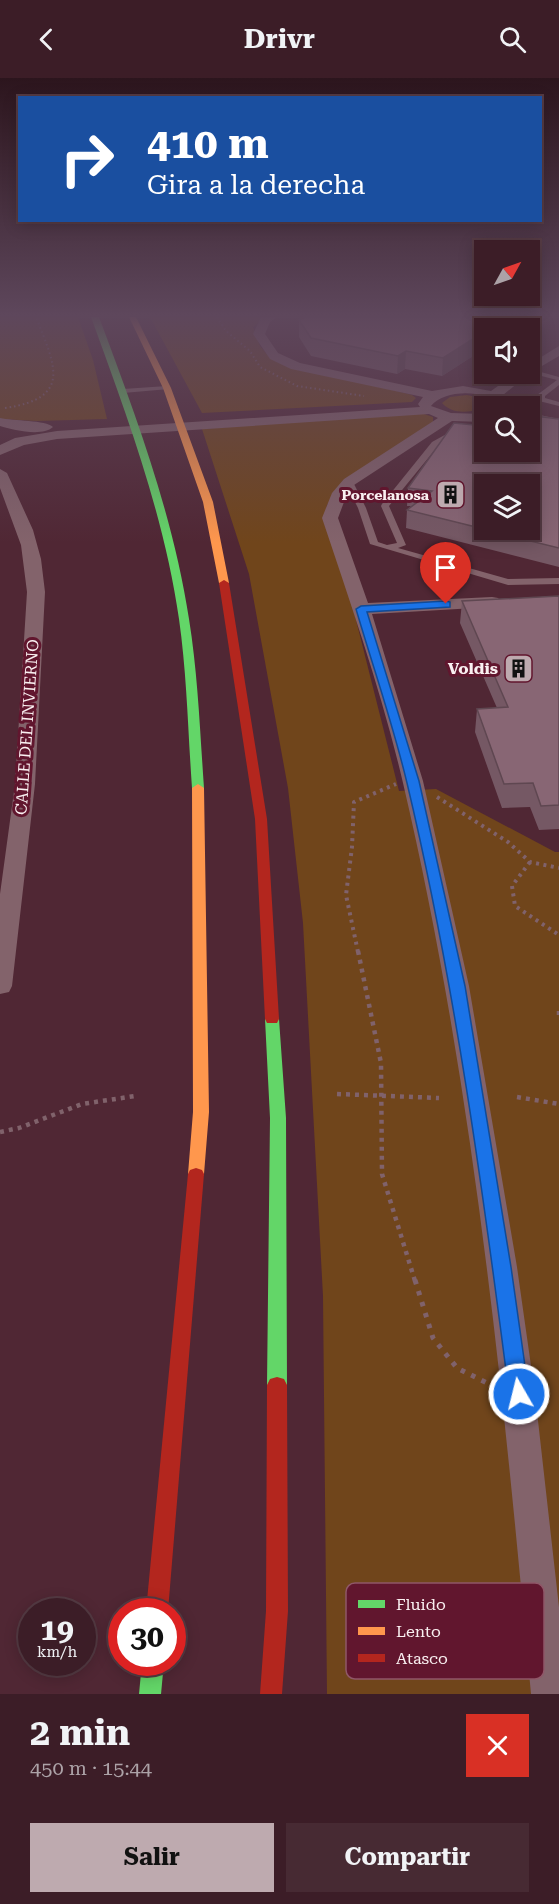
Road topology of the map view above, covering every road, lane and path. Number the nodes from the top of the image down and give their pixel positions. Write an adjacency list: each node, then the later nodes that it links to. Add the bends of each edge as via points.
1 (49, 392): 12 (path, via 36,403)
2 (123, 392): 45 (highway, via 161,507 184,620 200,809 201,1112)
3 (169, 392): 49 (highway, via 208,502 231,616 261,819 278,1118 277,1611)
4 (385, 392): 11 (street)
5 (449, 392): 11 (street)
6 (482, 392): 9 (street)
7 (497, 392): 9 (street)
8 (544, 392): 10 (lane, via 542,399)
9 (494, 395)
10 (559, 404)
11 (434, 407): 13 (street); 18 (street); 23 (street)
12 (0, 408)
13 (474, 416)
14 (540, 419): 16 (street)
15 (0, 422): 17 (street)
16 (559, 423)
17 (16, 426): 18 (street); 20 (street, via 24,433)
18 (86, 429): 20 (street)
19 (474, 432): 24 (lane, via 453,434 435,444 385,506 402,545)
20 (20, 441): 21 (street)
21 (0, 451)
22 (0, 473): 33 (street, CALLE DEL INVIERNO, via 27,531 36,592 25,784)
23 (349, 482): 24 (lane, via 374,544); 27 (street, via 339,493 330,518)
24 (387, 547): 25 (lane, via 508,582)
25 (559, 581)
26 (514, 600): 27 (street)
27 (361, 609): 43 (street, via 413,781 458,986)
28 (399, 782): 38 (path, via 354,802 346,895 381,1063)
29 (436, 796): 30 (path, via 507,842)
30 (530, 862): 31 (path); 32 (path, via 512,886 515,906)
31 (559, 868)
32 (559, 935)
33 (0, 986)
34 (559, 1011): 35 (path)
35 (559, 1018)
36 (337, 1094): 38 (path)
37 (135, 1096): 42 (path, via 74,1106 19,1129)
38 (382, 1096): 40 (path); 43 (path, via 382,1174 433,1338 457,1368)
39 (517, 1097): 41 (path)
40 (439, 1098)
41 (559, 1104)
42 (0, 1132)
43 (519, 1394): 44 (street)
44 (539, 1583)
45 (158, 1598)
46 (544, 1636): 50 (street)
47 (152, 1676): 48 (highway)
48 (150, 1694)
49 (271, 1694)
50 (550, 1694)

